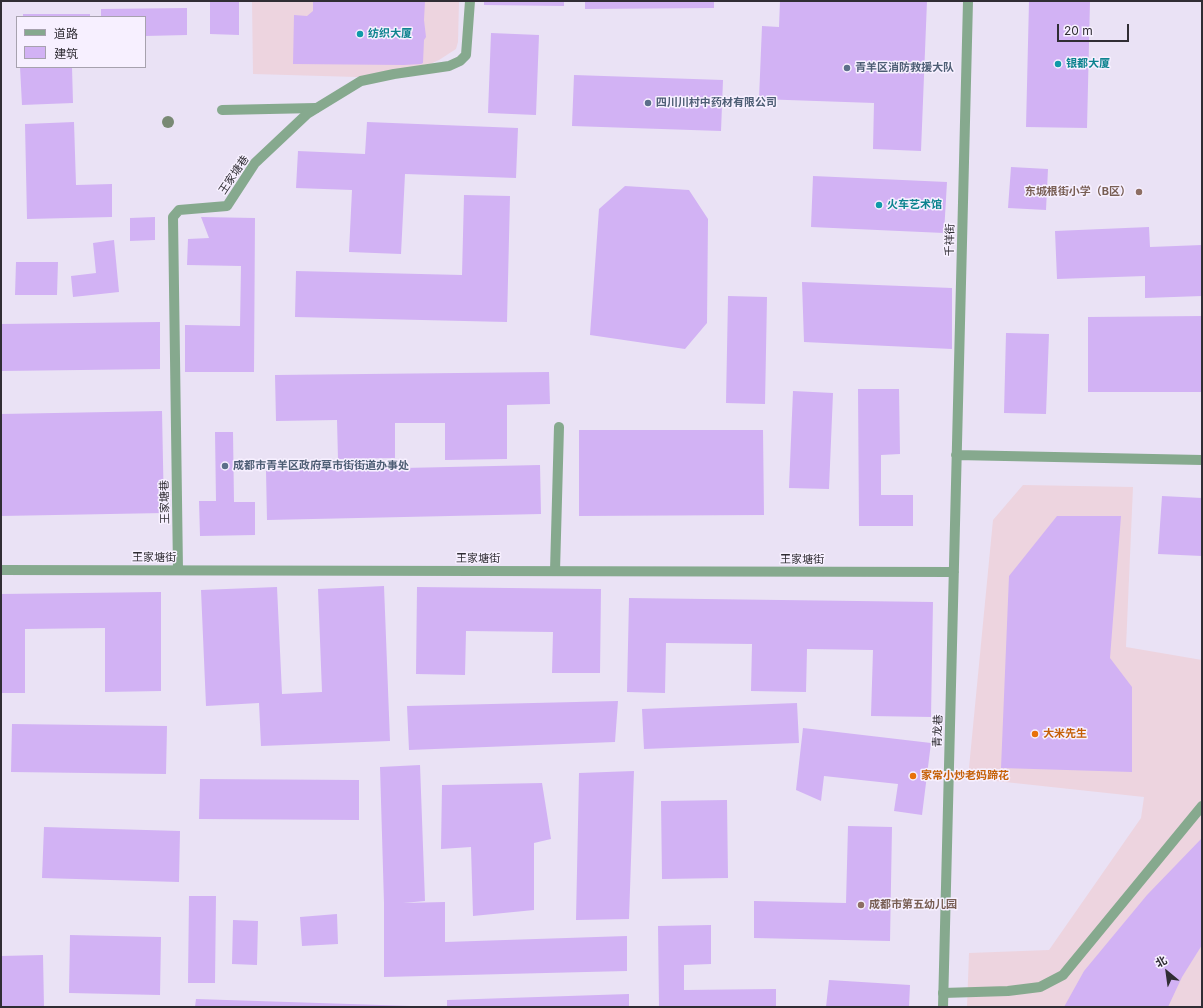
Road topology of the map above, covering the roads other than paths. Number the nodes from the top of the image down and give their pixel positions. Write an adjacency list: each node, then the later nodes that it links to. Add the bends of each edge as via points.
1 (470, 1): 3 (street, 王家塘巷, via 466,55 460,61 448,66 361,82)
2 (968, 1): 6 (street, 千祥街)
3 (316, 108): 4 (street); 9 (street, 王家塘巷, via 255,163 227,206 180,210 173,217)
4 (222, 110)
5 (559, 427): 10 (street)
6 (956, 455): 7 (street); 11 (street, 青龙巷)
7 (1202, 460)
8 (1, 570): 9 (street, 王家塘街)
9 (178, 570): 10 (street, 王家塘街)
10 (555, 571): 11 (street, 王家塘街)
11 (954, 572): 13 (street, 青龙巷)
12 (1202, 806): 13 (street, via 1063,976 1040,987 1008,991)
13 (943, 993): 14 (street, 青龙巷)
14 (943, 1007)

